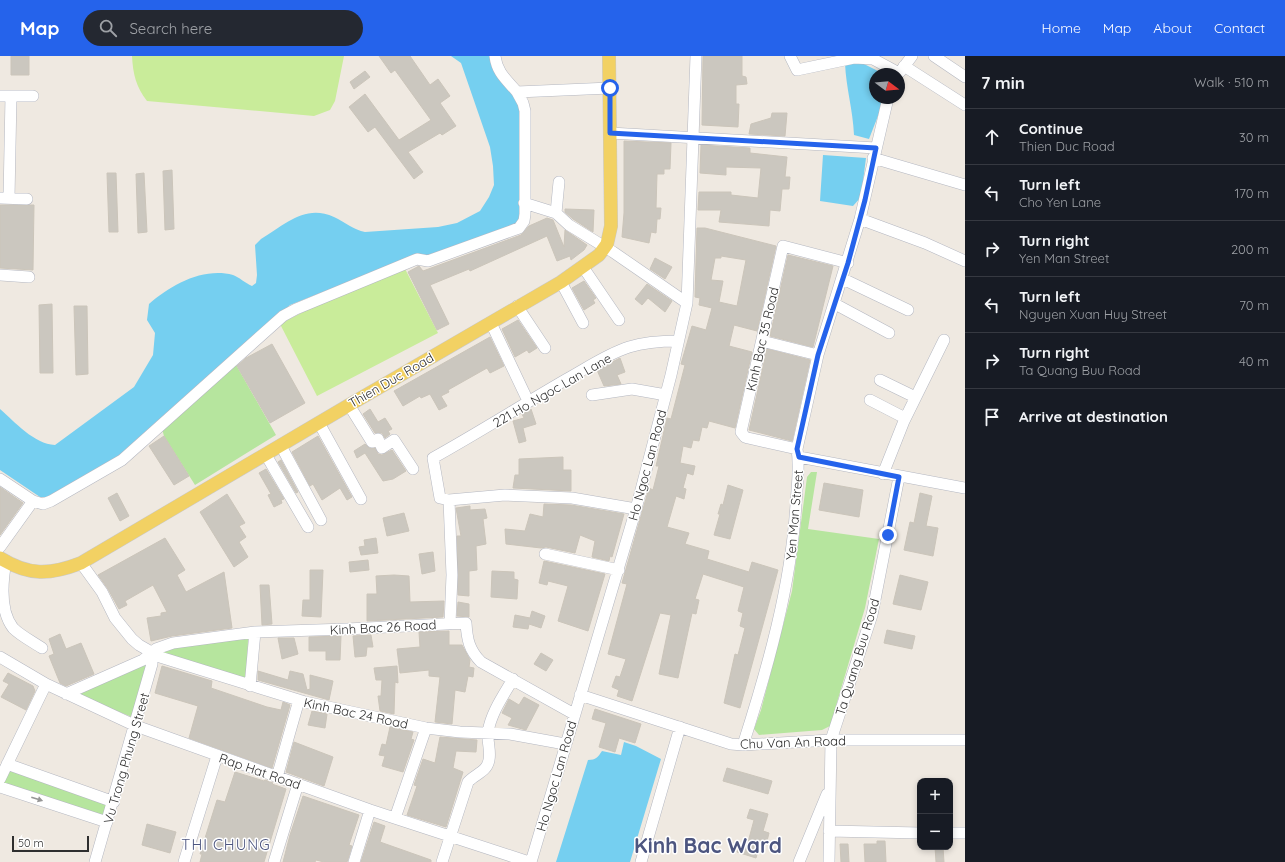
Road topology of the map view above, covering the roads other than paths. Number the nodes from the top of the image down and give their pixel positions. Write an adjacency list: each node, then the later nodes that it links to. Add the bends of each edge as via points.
1 (494, 56): 12 (street, via 503,79)
2 (609, 56): 11 (main road, Thien Duc Road)
3 (696, 56): 18 (street, Ho Ngoc Lan Road)
4 (790, 56): 7 (street, via 797,70 854,58 873,59)
5 (912, 56): 8 (street)
6 (934, 56): 10 (street)
7 (893, 68)
8 (902, 68)
9 (905, 74): 16 (street)
10 (965, 77)
11 (610, 88): 12 (street); 17 (main road, Thien Duc Road)
12 (517, 92): 24 (street, via 525,111)
13 (5, 96): 14 (street); 22 (street)
14 (34, 96)
15 (886, 104): 19 (street, Yen Man Street)
16 (965, 105)
17 (610, 133): 18 (street); 27 (main road, Thien Duc Road, via 612,226)
18 (694, 137): 19 (street); 35 (street, Ho Ngoc Lan Road)
19 (874, 153): 21 (street); 26 (street, Yen Man Street)
20 (559, 182): 25 (street)
21 (965, 185)
22 (4, 198): 23 (street)
23 (27, 199)
24 (524, 203): 25 (street); 67 (street, via 525,218 519,228 428,262 417,259 289,313 122,460 51,501 43,504)
25 (556, 213): 27 (street, via 569,226)
26 (860, 219): 28 (street); 29 (street, Yen Man Street)
27 (605, 248): 30 (main road, Thien Duc Road, via 599,256); 35 (street)
28 (965, 261)
29 (848, 263): 33 (street, Yen Man Street); 44 (street, Kinh Bac 35 Road, via 783,246)
30 (583, 267): 34 (main road, Thien Duc Road); 39 (street)
31 (0, 276): 32 (street)
32 (29, 277)
33 (843, 279): 36 (street, Yen Man Street); 38 (street)
34 (561, 282): 37 (main road, Thien Duc Road); 41 (street)
35 (687, 303): 45 (street, Ho Ngoc Lan Road)
36 (834, 304): 42 (street); 47 (street, Yen Man Street)
37 (517, 306): 40 (main road, Thien Duc Road); 46 (street)
38 (908, 310)
39 (619, 320)
40 (491, 323): 53 (street); 54 (main road, Thien Duc Road)
41 (583, 323)
42 (889, 333)
43 (944, 340): 51 (street)
44 (762, 341): 47 (street); 58 (street, Kinh Bac 35 Road, via 742,432 745,437)
45 (678, 342): 50 (street, Ho Ngoc Lan Road); 53 (street, 221 Ho Ngoc Lan Lane, via 630,346 603,358)
46 (544, 348)
47 (818, 355): 58 (street, Yen Man Street)
48 (880, 380): 51 (street)
49 (592, 395): 50 (street, via 632,389)
50 (666, 395): 68 (street, Ho Ngoc Lan Road)
51 (915, 397): 55 (street)
52 (870, 400): 55 (street)
53 (528, 401): 66 (street, 221 Ho Ngoc Lan Lane, via 481,432 433,458 440,498)
54 (349, 405): 56 (main road, Thien Duc Road); 60 (street, via 372,442 378,439 382,448 394,440)
55 (905, 418): 61 (street)
56 (319, 423): 57 (main road, Thien Duc Road); 65 (street)
57 (281, 446): 59 (main road, Thien Duc Road); 69 (street)
58 (798, 453): 61 (street); 95 (street, Yen Man Street, via 795,524 788,574)
59 (266, 455): 70 (street); 74 (main road, Thien Duc Road)
60 (413, 469)
61 (883, 474): 62 (street)
62 (899, 477): 64 (street); 92 (street, Ta Quang Buu Road, via 872,615)
63 (0, 479): 67 (street)
64 (965, 488)
65 (361, 498)
66 (449, 500): 68 (street, via 505,495 572,498); 76 (street, via 452,575)
67 (33, 501): 71 (street)
68 (636, 509): 75 (street, Ho Ngoc Lan Road)
69 (321, 520)
70 (308, 527)
71 (0, 547)
72 (545, 554): 75 (street)
73 (3, 560): 74 (main road, Thien Duc Road, via 25,570 43,572 54,572); 78 (street, via 3,611 13,628)
74 (82, 563): 79 (street, Kinh Bac 24 Road, via 102,592 115,618 132,639)
75 (618, 570): 85 (street, Ho Ngoc Lan Road)
76 (450, 624): 77 (street, Kinh Bac 26 Road); 81 (street, Kinh Bac 26 Road, via 466,623 468,644 476,657)
77 (255, 632): 79 (street, Kinh Bac 26 Road, via 173,643 162,646); 83 (street)
78 (42, 648)
79 (152, 653): 83 (street, Kinh Bac 24 Road, via 184,666); 84 (street, Kinh Bac 26 Road, via 143,660); 88 (street, Vu Trong Phung Street, via 152,664)
80 (0, 657): 82 (street, Rap Hat Road)
81 (513, 679): 87 (street, Kinh Bac 26 Road); 91 (street, via 493,715)
82 (46, 684): 84 (street, Rap Hat Road); 97 (street)
83 (250, 686): 86 (street, Kinh Bac 24 Road)
84 (66, 694): 88 (street, Rap Hat Road)
85 (580, 695): 87 (street, Ho Ngoc Lan Road); 89 (street, Chu Van An Road)
86 (299, 700): 90 (street, Kinh Bac 24 Road); 98 (street)
87 (574, 714): 94 (street, Ho Ngoc Lan Road)
88 (136, 726): 96 (street, Rap Hat Road); 103 (street, Vu Trong Phung Street)
89 (680, 727): 95 (street, Chu Van An Road, via 731,744); 118 (street)
90 (426, 728): 91 (street, Kinh Bac 24 Road); 105 (street)
91 (488, 732): 94 (street, Kinh Bac 24 Road); 111 (street, via 489,761 483,772 468,782)
92 (831, 740): 93 (street, Chu Van An Road); 95 (street, Chu Van An Road); 102 (street, Ta Quang Buu Road)
93 (965, 740)
94 (565, 744): 117 (street, Ho Ngoc Lan Road)
95 (744, 745)
96 (216, 756): 98 (street, Rap Hat Road); 113 (street)
97 (7, 764): 99 (street); 103 (street)
98 (277, 777): 100 (street, Rap Hat Road)
99 (0, 779)
100 (298, 784): 104 (street, Rap Hat Road); 114 (street)
101 (0, 788): 106 (street, one-way to 106)
102 (830, 788): 107 (street, Ta Quang Buu Road); 119 (street)
103 (114, 802): 106 (street, Vu Trong Phung Street)
104 (370, 810): 105 (street, Rap Hat Road); 115 (street)
105 (395, 818): 111 (street, Rap Hat Road)
106 (107, 822): 112 (street, Vu Trong Phung Street)
107 (829, 831): 108 (street); 120 (street, Ta Quang Buu Road)
108 (917, 832)
109 (953, 833): 110 (street)
110 (965, 833)
111 (450, 837): 116 (street); 117 (street, Rap Hat Road)
112 (95, 862)
113 (184, 862)
114 (274, 862)
115 (354, 862)
116 (442, 862)
117 (530, 862)
118 (641, 862)
119 (799, 862)
120 (829, 862)

